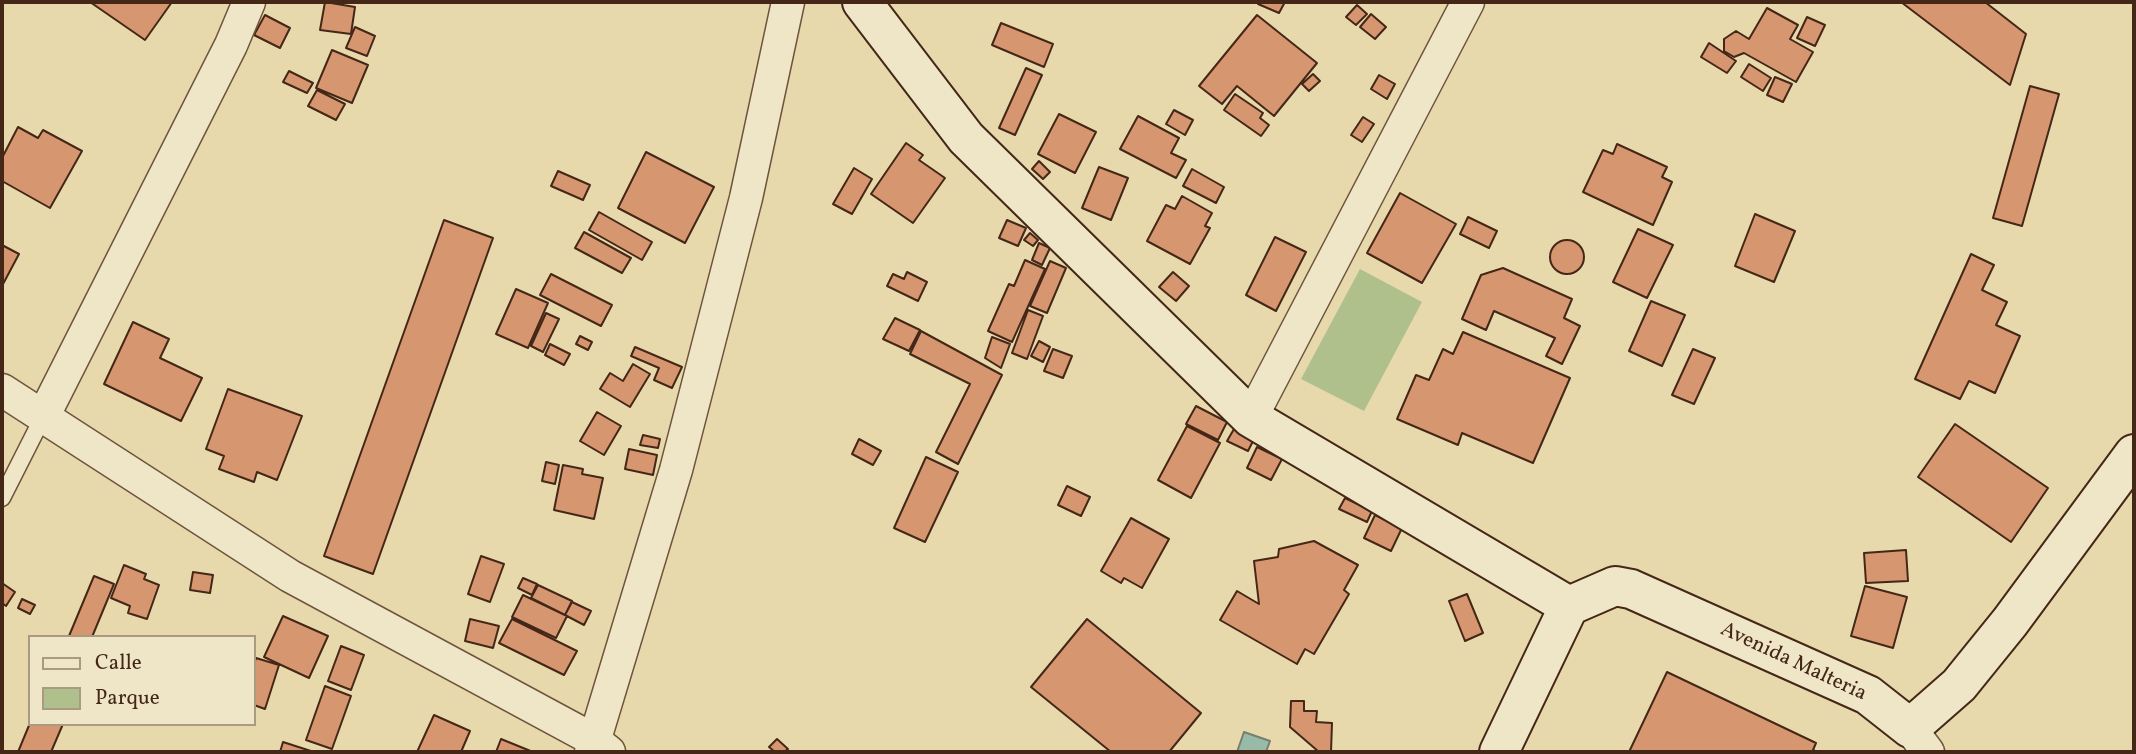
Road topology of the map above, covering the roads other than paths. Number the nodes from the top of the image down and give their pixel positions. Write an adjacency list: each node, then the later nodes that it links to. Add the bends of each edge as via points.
1 (249, 2): 6 (street)
2 (788, 2): 12 (street, via 746,198)
3 (862, 2): 7 (street, via 966,138)
4 (1468, 2): 7 (street)
5 (2, 390): 6 (street)
6 (44, 415): 9 (lane); 12 (street, via 290,576)
7 (1251, 418): 10 (street)
8 (2134, 454): 11 (street, Avenida Malteria)
9 (2, 498)
10 (1569, 606): 11 (street, Avenida Malteria, via 1615,586 1631,589 1868,695); 13 (street)
11 (1919, 740)
12 (598, 748)
13 (1499, 752)

